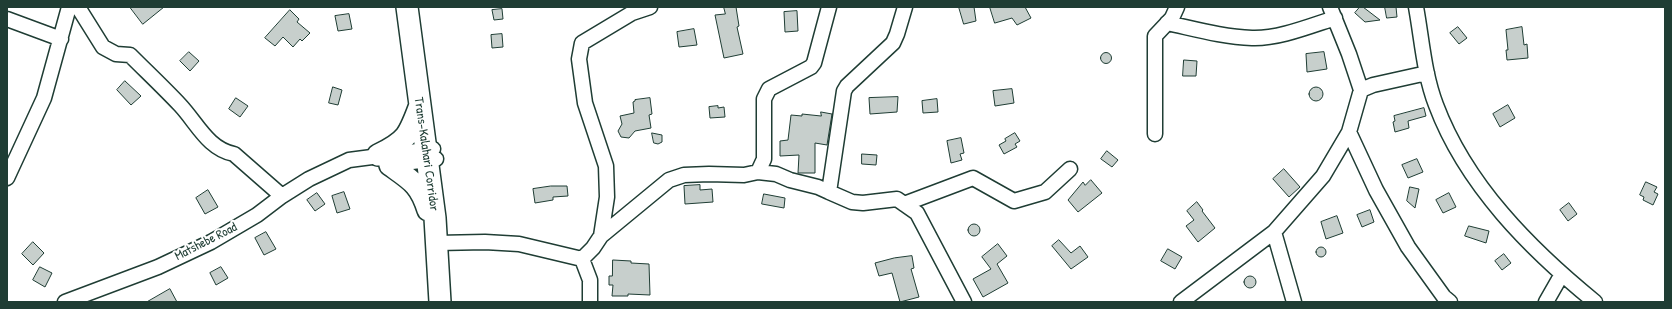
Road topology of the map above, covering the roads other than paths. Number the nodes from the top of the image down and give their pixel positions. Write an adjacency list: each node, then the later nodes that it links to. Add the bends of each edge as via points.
1 (69, 7): 13 (street)
2 (78, 7): 26 (street, via 103,47 116,54 130,55 182,106 204,136 226,152 234,154)
3 (407, 7): 16 (highway, Trans-Kalahari Corridor)
4 (416, 7): 19 (highway, Trans-Kalahari Corridor)
5 (650, 7): 30 (street, via 632,13 582,43 579,59 585,103 606,166 606,197)
6 (828, 7): 23 (street, via 814,63 766,93 764,159)
7 (905, 7): 25 (street, via 893,43 844,91)
8 (1177, 7): 12 (street)
9 (1416, 7): 14 (street)
10 (1333, 13): 12 (street, via 1272,36 1252,38); 15 (street)
11 (7, 18): 13 (street)
12 (1167, 23): 18 (street, via 1155,36)
13 (62, 39): 24 (street, via 44,98)
14 (1426, 73): 15 (street); 33 (street, via 1449,136 1472,173 1526,241)
15 (1361, 90): 17 (street)
16 (420, 105): 19 (highway, Trans-Kalahari Corridor); 20 (highway, via 404,140)
17 (1348, 132): 29 (street, via 1323,176); 43 (street, via 1376,190 1408,247)
18 (1155, 134)
19 (432, 154): 20 (street); 31 (highway, Trans-Kalahari Corridor)
20 (384, 160): 21 (street); 31 (highway, via 414,181 424,197)
21 (341, 163): 26 (street); 28 (street, Matshebe Road)
22 (1070, 169): 27 (street, via 1045,192 1014,201 973,178)
23 (758, 172): 25 (street, via 776,174); 30 (street, via 744,175 684,175 668,180)
24 (7, 178)
25 (829, 192): 27 (street, via 852,202 897,199)
26 (282, 196): 28 (street)
27 (904, 204): 40 (street, via 917,213)
28 (244, 223): 34 (street, Matshebe Road, via 158,267)
29 (1274, 232): 41 (street); 42 (street)
30 (601, 236): 32 (street)
31 (441, 243): 32 (street, via 519,244); 37 (highway, Trans-Kalahari Corridor); 38 (highway, Trans-Kalahari Corridor, via 446,284)
32 (582, 259): 39 (street, via 590,280)
33 (1562, 274): 44 (street); 45 (street)
34 (110, 286): 35 (street); 36 (street)
35 (61, 302)
36 (65, 302)
37 (440, 302)
38 (444, 302)
39 (590, 302)
40 (964, 302)
41 (1181, 302)
42 (1294, 302)
43 (1450, 302)
44 (1546, 302)
45 (1595, 302)

